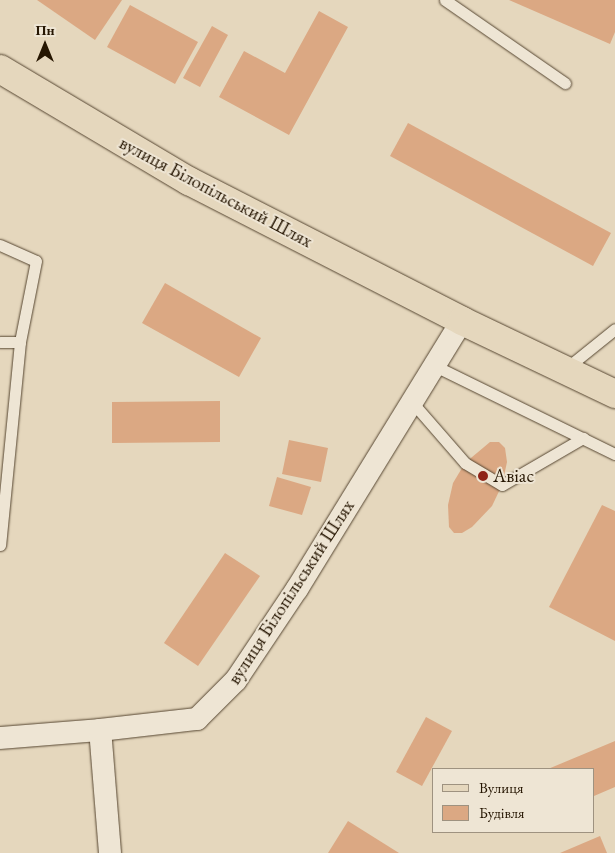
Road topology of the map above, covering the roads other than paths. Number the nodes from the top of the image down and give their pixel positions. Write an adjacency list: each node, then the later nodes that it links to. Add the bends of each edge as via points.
1 (446, 0): 3 (lane)
2 (0, 69): 5 (main road, вулиця Білопільський Шлях, via 189,181)
3 (565, 83)
4 (0, 245): 8 (lane, via 36,261)
5 (462, 321): 9 (street, вулиця Білопільський Шлях); 10 (main road, вулиця Білопільський Шлях)
6 (615, 329): 10 (lane)
7 (0, 342): 8 (lane)
8 (20, 342): 15 (lane)
9 (434, 366): 12 (street, вулиця Білопільський Шлях); 13 (lane)
10 (564, 370): 11 (main road, вулиця Білопільський Шлях)
11 (615, 394)
12 (412, 402): 13 (lane, via 465,464 502,484); 16 (street, вулиця Білопільський Шлях, via 298,589 236,680 197,719)
13 (583, 438): 14 (lane)
14 (615, 454)
15 (0, 545)
16 (100, 730): 17 (street, вулиця Білопільський Шлях); 18 (street)
17 (0, 738)
18 (110, 853)

